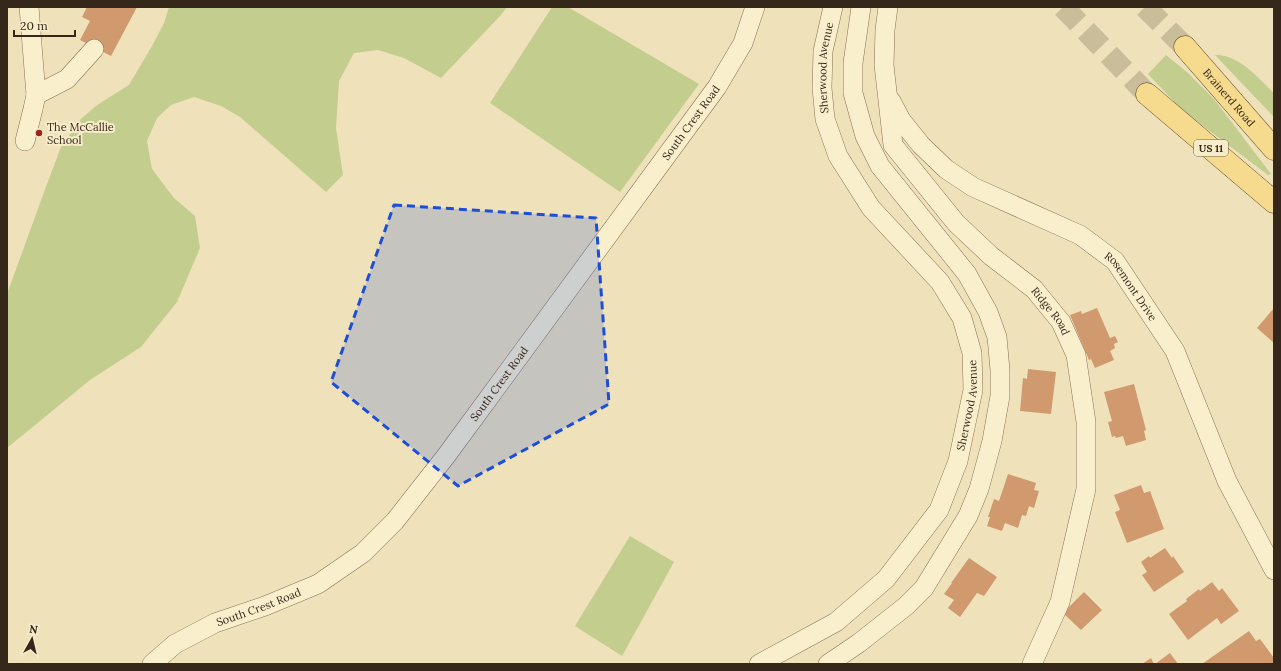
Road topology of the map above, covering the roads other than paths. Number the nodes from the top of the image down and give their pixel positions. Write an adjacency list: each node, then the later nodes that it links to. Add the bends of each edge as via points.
1 (29, 7): 10 (street)
2 (755, 7): 15 (street, South Crest Road, via 742,43 717,87 446,456 395,521 363,553 318,584 215,623 175,644)
3 (833, 7): 16 (street, Sherwood Avenue, via 823,51 822,88 825,119 838,156 871,208 940,282 962,318 972,353 973,390 958,461 939,510 886,579 836,622)
4 (861, 7): 17 (street, via 853,64 853,93 865,136 880,166 967,274 988,312 996,337 1000,396 992,441 979,489 968,516 924,588 860,643)
5 (888, 7): 8 (street, Ridge Road, via 884,65)
6 (1185, 47): 12 (main road, Brainerd Road)
7 (94, 48): 10 (street, via 67,79)
8 (887, 93): 14 (street, Rosemont Drive, via 901,120 921,145 946,169 973,187 1080,234 1115,261 1175,351 1227,481); 18 (street, Ridge Road, via 893,145 956,223 991,256 1034,289 1061,322 1076,355 1086,422 1086,489 1060,602)
9 (1147, 94): 13 (main road, US 11)
10 (36, 95): 11 (street)
11 (25, 141)
12 (1274, 149)
13 (1274, 202)
14 (1274, 570)
15 (152, 664)
16 (759, 664)
17 (828, 664)
18 (1032, 664)

